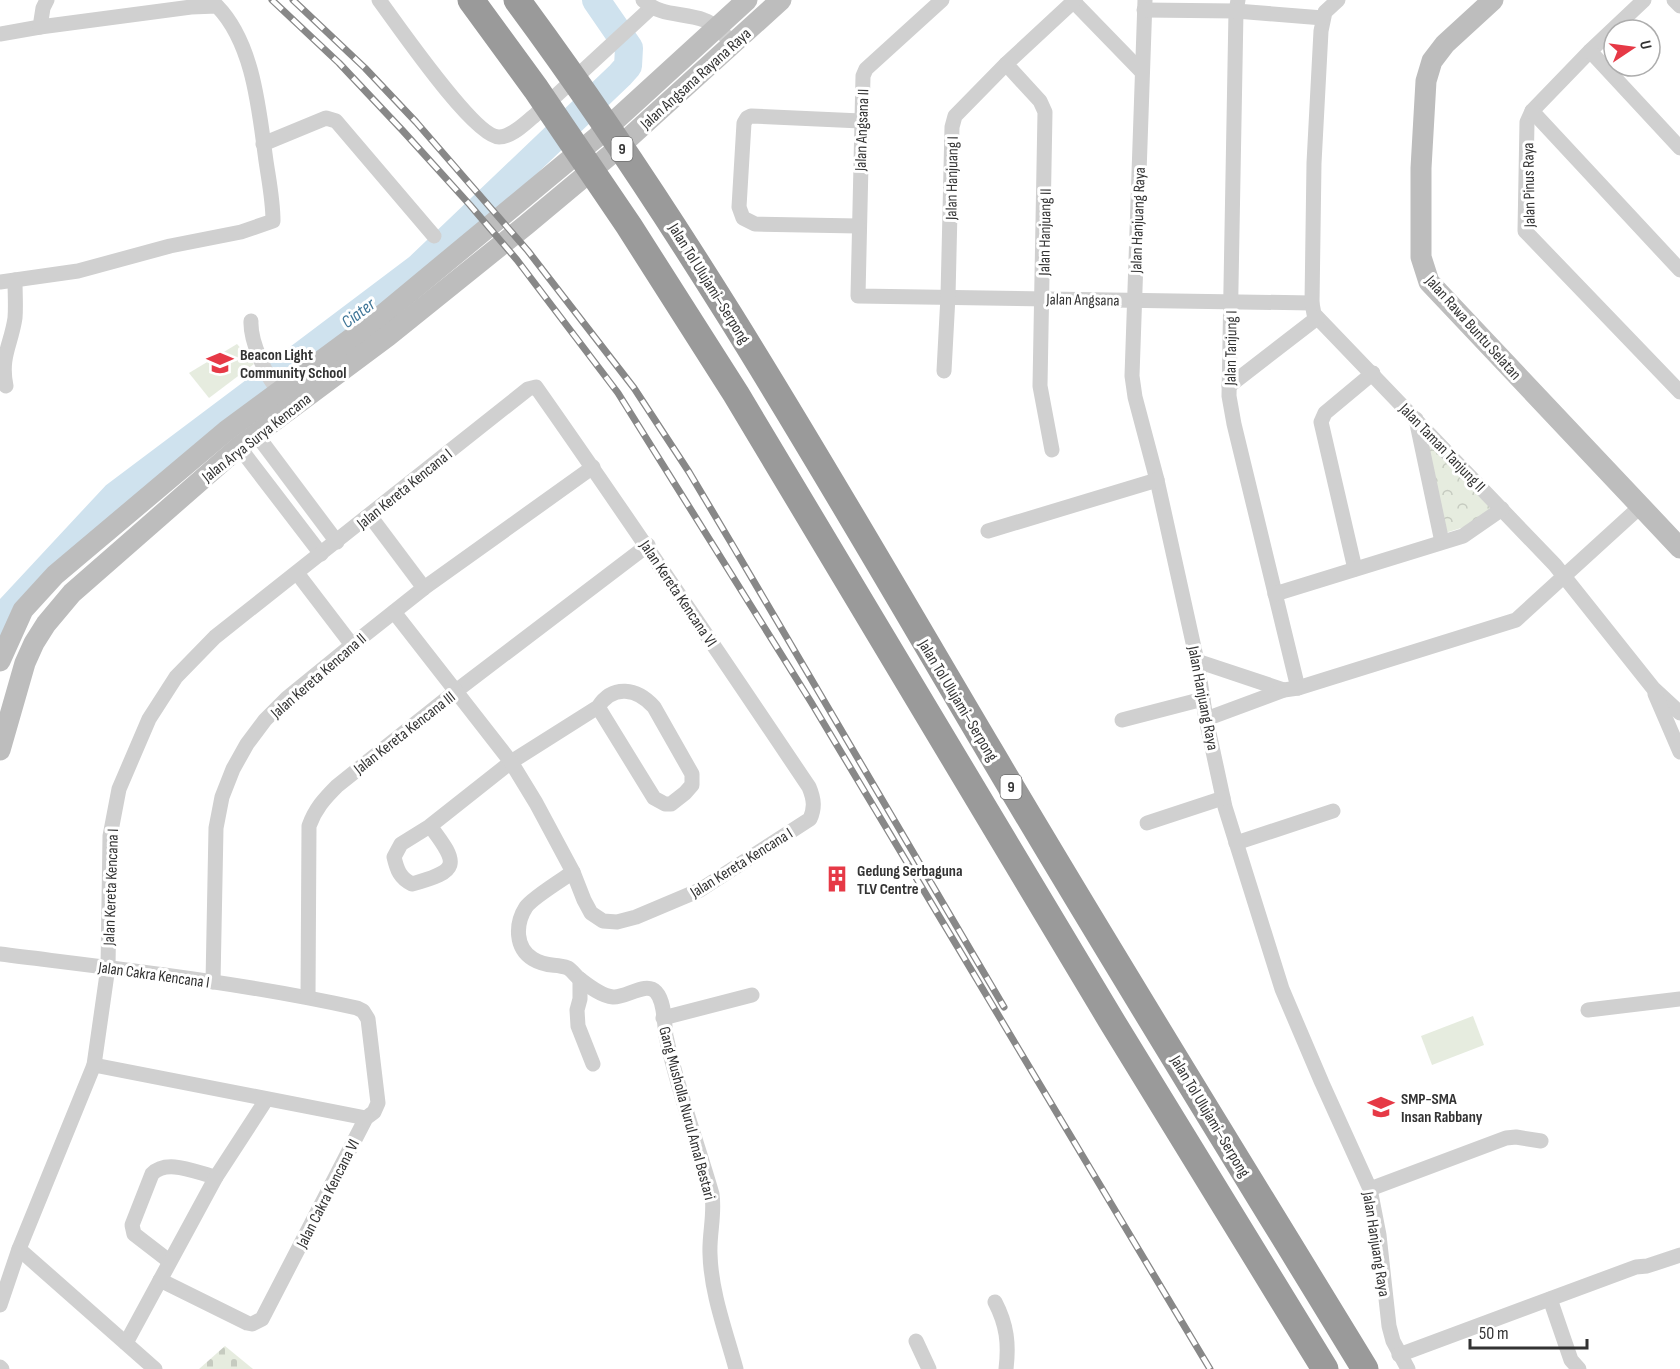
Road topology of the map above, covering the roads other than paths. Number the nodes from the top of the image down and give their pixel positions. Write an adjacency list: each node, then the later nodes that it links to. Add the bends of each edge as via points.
1 (47, 0): 21 (street)
2 (379, 0): 16 (street, via 452,97 481,128 501,137 534,116 632,26)
3 (464, 0): 29 (highway)
4 (471, 0): 29 (highway)
5 (517, 0): 27 (highway)
6 (527, 0): 27 (highway)
7 (747, 0): 22 (street, Jalan Angsana Rayana Raya)
8 (781, 0): 24 (street, Jalan Angsana Rayana Raya)
9 (942, 0): 31 (street, Jalan Angsana II, via 866,69 861,83)
10 (1073, 0): 26 (street, Jalan Hanjuang I); 28 (street)
11 (1338, 0): 20 (street)
12 (1493, 0): 61 (street, Jalan Rawa Buntu Selatan, via 1445,44 1432,61 1426,81 1420,258 1429,282)
13 (1644, 0): 25 (street)
14 (1674, 0): 19 (street)
15 (218, 3): 21 (street); 33 (street, via 241,43 256,91)
16 (647, 4): 22 (street, via 665,13 707,20)
17 (1144, 5): 18 (street); 28 (street, Jalan Hanjuang Raya)
18 (1237, 5): 20 (street); 44 (street, Jalan Tanjung I)
19 (1680, 6)
20 (1323, 18): 45 (street, via 1314,163)
21 (40, 27): 23 (street)
22 (718, 29): 24 (street); 32 (street, Jalan Angsana Rayana Raya)
23 (0, 34)
24 (733, 44): 35 (street, Jalan Angsana Rayana Raya)
25 (1590, 51): 30 (street); 34 (street)
26 (1006, 64): 41 (street, Jalan Hanjuang I, via 959,109 952,127); 42 (street, Jalan Hanjuang II, via 1040,101 1045,112)
27 (568, 68): 128 (highway, Jalan Tol Ulujami–Serpong / 9, via 768,374 1021,805)
28 (1141, 71): 43 (street, Jalan Hanjuang Raya)
29 (536, 88): 127 (highway, Jalan Tol Ulujami–Serpong / 9, via 630,226 736,394 1111,1020)
30 (1532, 111): 38 (street); 54 (street, Jalan Pinus Raya, via 1527,122 1525,231)
31 (861, 121): 36 (street, Jalan Angsana II); 36 (street, via 747,117 739,207 743,218 755,224)
32 (597, 136): 35 (street); 47 (street, Jalan Arya Surya Kencana, via 451,257)
33 (263, 144): 37 (street, via 326,118 336,121); 39 (street, via 273,221 78,271)
34 (1680, 148)
35 (610, 155): 47 (street, Jalan Arya Surya Kencana, via 526,225)
36 (858, 226): 40 (street, Jalan Angsana II)
37 (434, 236)
38 (1680, 270)
39 (7, 281): 51 (street, via 15,318 0,362)
40 (856, 294): 41 (street, Jalan Angsana)
41 (948, 296): 42 (street, Jalan Angsana); 48 (street, Jalan Hanjuang I)
42 (1043, 298): 43 (street, Jalan Angsana); 58 (street, Jalan Hanjuang II, via 1040,386)
43 (1135, 300): 44 (street, Jalan Angsana); 60 (street, Jalan Hanjuang Raya, via 1132,376)
44 (1230, 302): 45 (street, Jalan Angsana); 52 (street, Jalan Tanjung I)
45 (1314, 310): 49 (street, Jalan Taman Tanjung II); 52 (street)
46 (251, 321): 50 (street, via 251,332)
47 (381, 328): 50 (street, Jalan Arya Surya Kencana); 56 (street, Jalan Arya Surya Kencana)
48 (944, 371)
49 (1373, 373): 55 (street, Jalan Taman Tanjung II); 70 (street, via 1325,413 1321,422)
50 (273, 383): 56 (street, Jalan Arya Surya Kencana)
51 (6, 386)
52 (1228, 386): 74 (street, Jalan Tanjung I)
53 (536, 387): 59 (street, Jalan Kereta Kencana VI); 63 (street, Jalan Kereta Kencana I, via 516,398)
54 (1680, 392)
55 (1415, 418): 62 (street, Jalan Taman Tanjung II); 66 (street)
56 (250, 426): 57 (street, Jalan Arya Surya Kencana); 65 (street)
57 (232, 439): 69 (street); 78 (street, Jalan Arya Surya Kencana, via 35,594 18,619); 87 (street, Jalan Arya Surya Kencana, via 59,607 25,663)
58 (1052, 450)
59 (593, 467): 67 (street, Jalan Kereta Kencana VI); 73 (street, Jalan Kereta Kencana II)
60 (1157, 480): 64 (street); 77 (street, Jalan Hanjuang Raya)
61 (1641, 506): 68 (street, Jalan Rawa Buntu Selatan); 72 (street)
62 (1502, 509): 66 (street, via 1474,530); 72 (street, Jalan Taman Tanjung II)
63 (370, 516): 65 (street, Jalan Kereta Kencana I); 73 (street)
64 (988, 531)
65 (337, 542): 69 (street, Jalan Kereta Kencana I)
66 (1442, 542): 70 (street)
67 (648, 545): 81 (street, Jalan Kereta Kencana III); 91 (street, Jalan Kereta Kencana VI, via 809,787)
68 (1680, 548)
69 (321, 554): 71 (street, Jalan Kereta Kencana I)
70 (1355, 569): 74 (street)
71 (297, 573): 76 (street); 98 (street, Jalan Kereta Kencana I, via 215,637 176,677 149,719 113,813)
72 (1564, 574): 79 (street, Jalan Taman Tanjung II); 80 (street, via 1516,620)
73 (424, 588): 75 (street, Jalan Kereta Kencana II)
74 (1275, 594): 80 (street, Jalan Tanjung I)
75 (394, 612): 76 (street, Jalan Kereta Kencana II); 81 (street, Jalan Kereta Kencana I)
76 (352, 645): 100 (street, Jalan Kereta Kencana II, via 287,698 247,744 233,768 216,828)
77 (1197, 660): 80 (street); 82 (street, Jalan Hanjuang Raya)
78 (0, 661)
79 (1653, 688): 84 (street); 88 (street)
80 (1291, 689): 85 (street)
81 (456, 691): 89 (street, Jalan Kereta Kencana I); 102 (street, Jalan Kereta Kencana III, via 337,786 315,811 309,826)
82 (1203, 699): 85 (street, Jalan Hanjuang Raya); 86 (street)
83 (598, 707): 83 (street, via 609,694 618,691 646,698 692,774 692,785 686,793 671,804 654,798); 89 (street)
84 (1680, 713)
85 (1206, 718): 90 (street, Jalan Hanjuang Raya)
86 (1122, 720)
87 (0, 750)
88 (1680, 752)
89 (511, 762): 94 (street); 96 (street, Jalan Kereta Kencana I)
90 (1223, 798): 93 (street); 95 (street, Jalan Hanjuang Raya)
91 (814, 803): 96 (street, Jalan Kereta Kencana I, via 810,819 741,865 700,890 636,917 603,921 591,913)
92 (1334, 811): 95 (street)
93 (1147, 823)
94 (430, 826)
95 (1236, 843): 112 (street, Jalan Hanjuang Raya, via 1282,989)
96 (573, 872): 99 (street, via 526,906 518,939 531,957 549,966 567,968)
97 (0, 954): 98 (street, Jalan Cakra Kencana I)
98 (108, 967): 100 (street, Jalan Cakra Kencana I); 107 (street, Jalan Kereta Kencana I)
99 (580, 979): 105 (street, via 611,997 654,990 662,1003); 106 (street, via 578,1026)
100 (213, 982): 102 (street, Jalan Cakra Kencana I)
101 (752, 995): 105 (street, Gang Musholla Nurul Amal Bestari)
102 (308, 997): 109 (street, Jalan Cakra Kencana VI, via 357,1008 368,1019 378,1103)
103 (1680, 999): 104 (street)
104 (1588, 1010)
105 (663, 1018): 124 (street, Gang Musholla Nurul Amal Bestari, via 712,1194 712,1274)
106 (593, 1064)
107 (94, 1065): 108 (street); 113 (street, Jalan Kereta Kencana I)
108 (266, 1100): 109 (street); 111 (street)
109 (366, 1118): 116 (street, Jalan Cakra Kencana VI, via 262,1319 247,1323)
110 (1541, 1141): 112 (street, via 1506,1138)
111 (216, 1177): 115 (street); 115 (street, via 168,1166 152,1174 132,1225 134,1234)
112 (1370, 1189): 122 (street, Jalan Hanjuang Raya, via 1387,1312)
113 (19, 1249): 119 (street, Jalan Kereta Kencana I); 121 (street)
114 (1680, 1254): 117 (street)
115 (169, 1261): 116 (street)
116 (160, 1280): 121 (street)
117 (1550, 1299): 122 (street); 130 (street, via 1571,1359)
118 (995, 1302): 126 (street, via 1008,1334)
119 (0, 1305)
120 (916, 1341): 125 (street)
121 (126, 1343): 123 (street)
122 (1399, 1355): 129 (street, Jalan Hanjuang Raya)
123 (155, 1369)
124 (736, 1369)
125 (929, 1369)
126 (1006, 1369)
127 (1326, 1369)
128 (1365, 1369)
129 (1408, 1369)
130 (1579, 1369)

